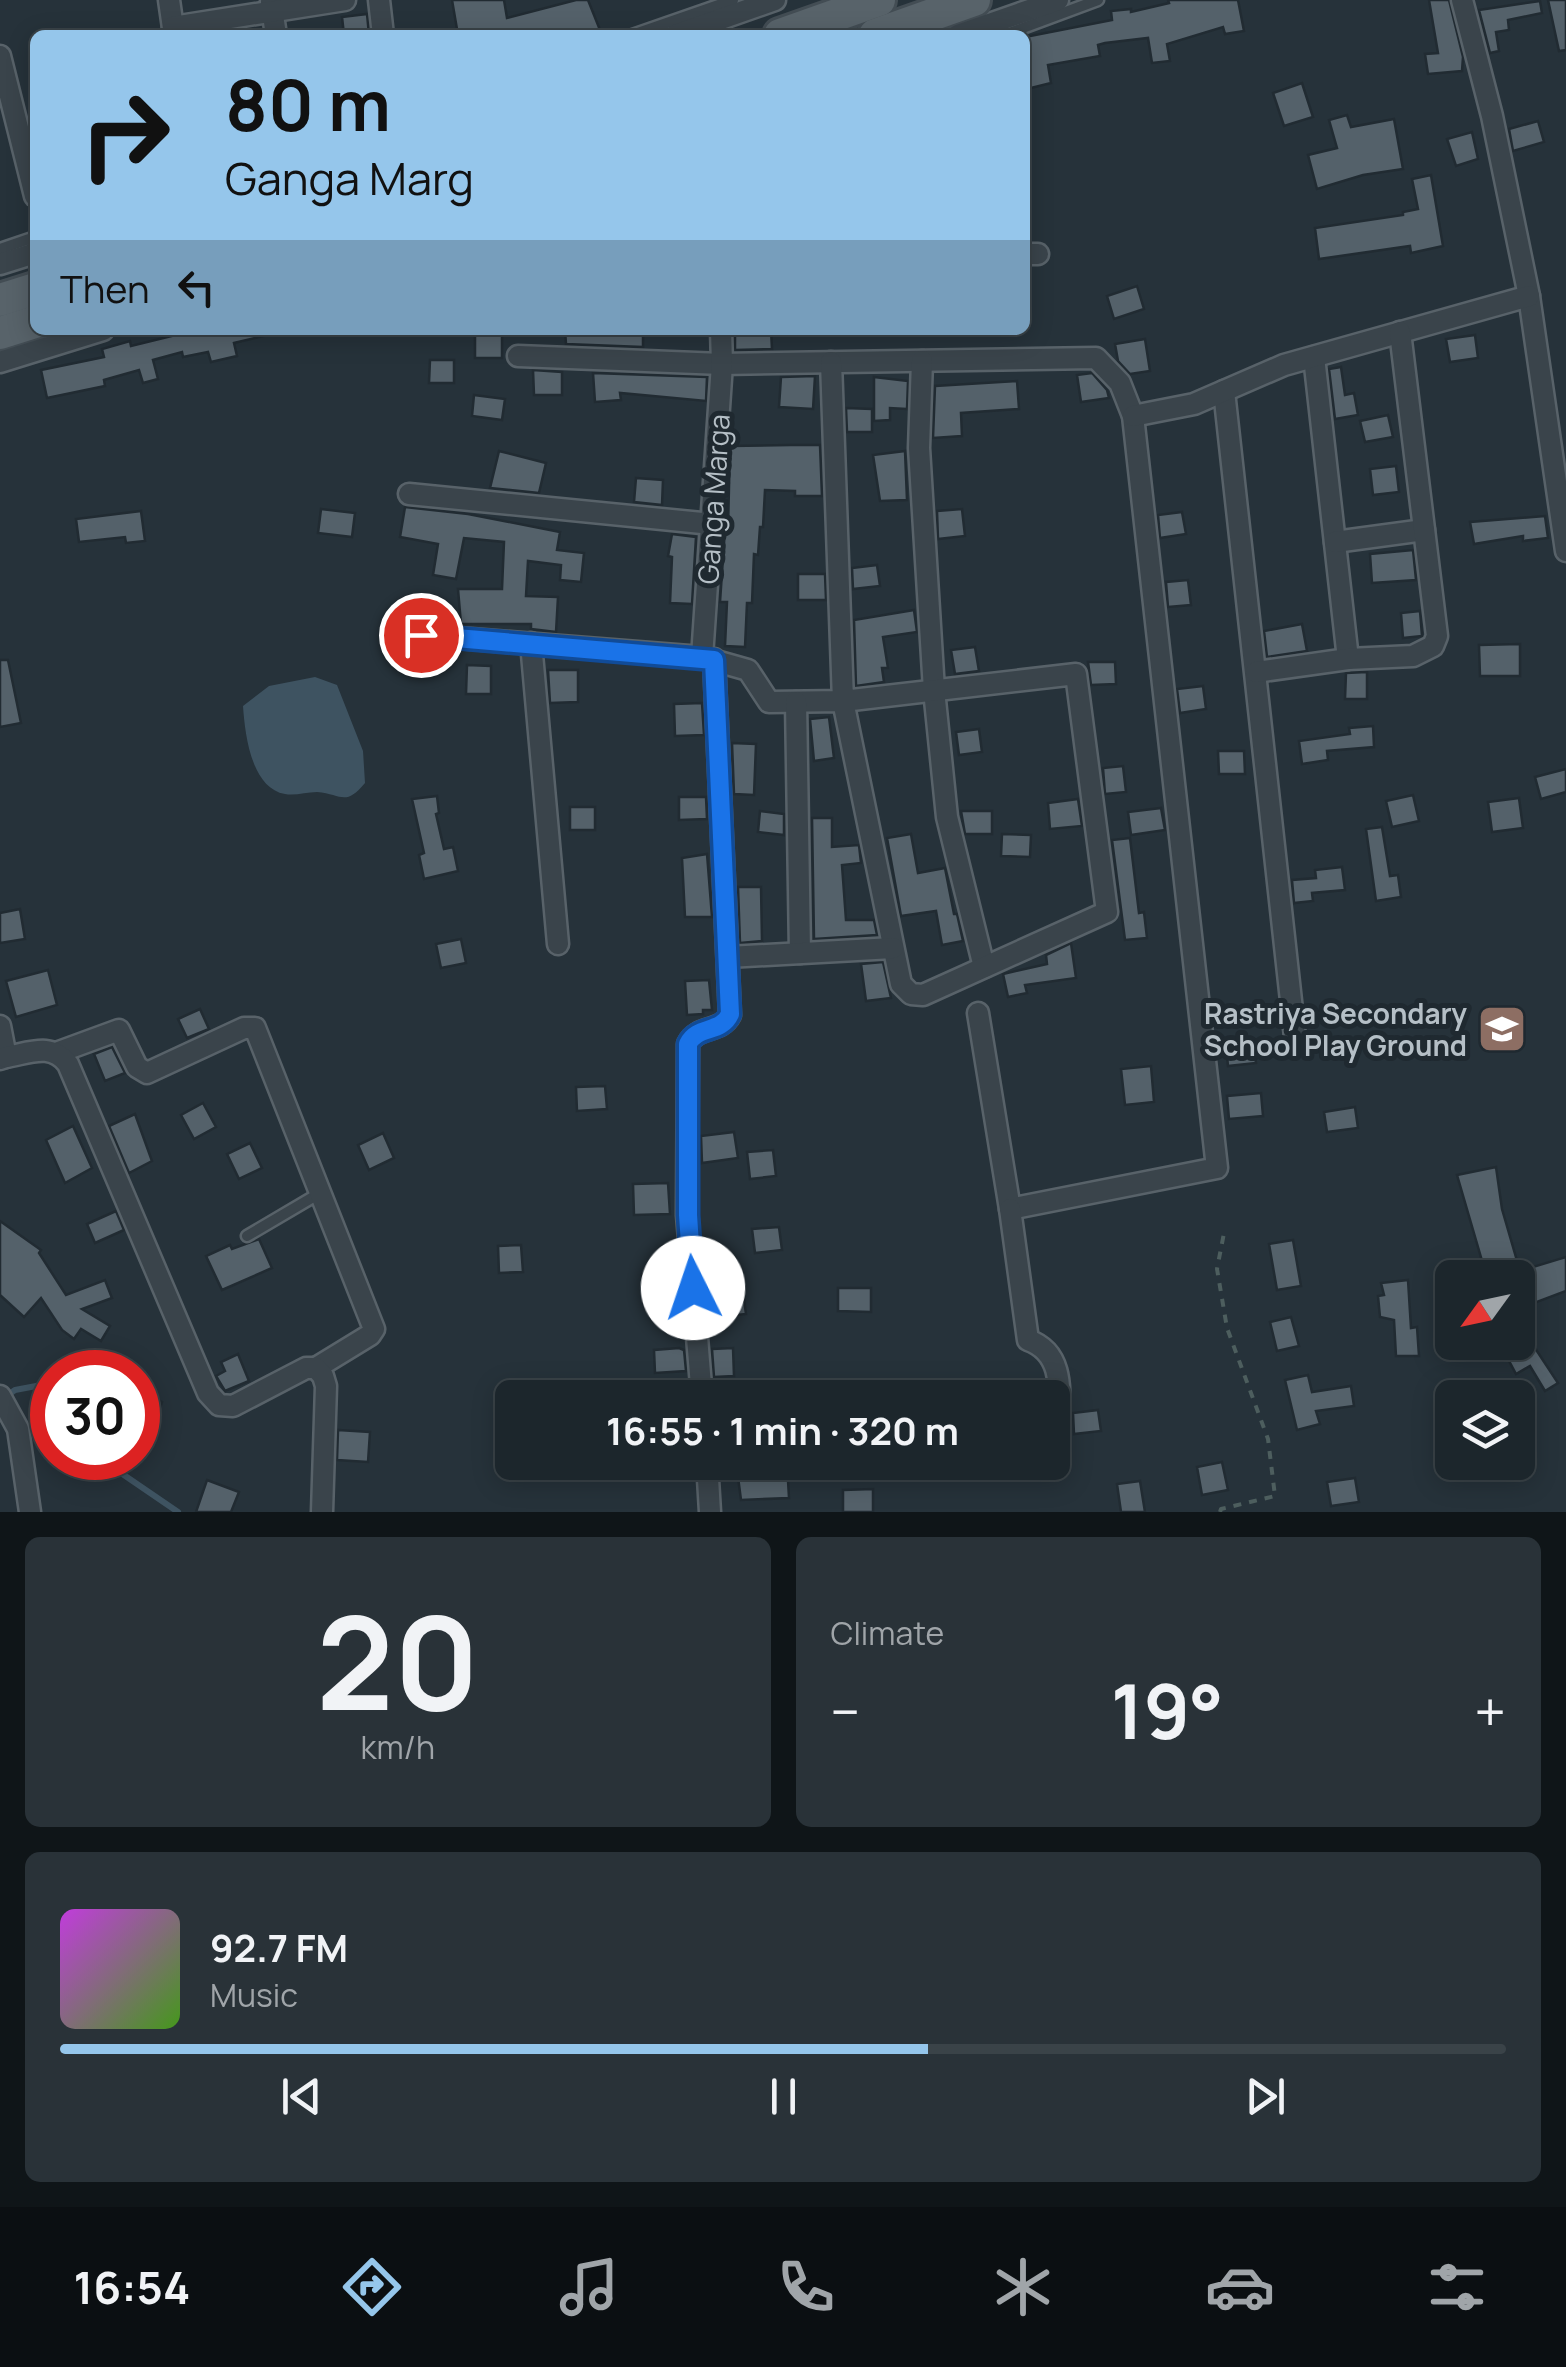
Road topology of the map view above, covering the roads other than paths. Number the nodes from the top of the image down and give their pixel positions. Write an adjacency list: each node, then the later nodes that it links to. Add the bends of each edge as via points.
1 (169, 0): 13 (street)
2 (344, 0): 11 (street)
3 (379, 0): 15 (street)
4 (734, 0): 12 (lane)
5 (774, 0): 12 (street)
6 (878, 0): 18 (main road)
7 (974, 0): 19 (main road)
8 (1058, 0): 20 (street)
9 (1098, 0): 21 (lane)
10 (1462, 0): 29 (street)
11 (272, 6): 14 (street)
12 (707, 17): 16 (lane); 17 (street)
13 (173, 30)
14 (177, 30)
15 (382, 30)
16 (653, 30)
17 (684, 30)
18 (794, 30)
19 (889, 30)
20 (972, 30)
21 (1017, 30)
22 (0, 56): 23 (street)
23 (30, 176)
24 (30, 239): 25 (lane)
25 (0, 249)
26 (30, 255): 27 (street)
27 (0, 264)
28 (30, 291): 30 (main road)
29 (1529, 296): 32 (street); 48 (street)
30 (0, 300)
31 (30, 324): 33 (main road)
32 (1400, 332): 37 (street); 46 (street)
33 (0, 333)
34 (86, 335): 39 (street)
35 (721, 335): 41 (street, Ganga Marga)
36 (518, 356): 41 (street)
37 (1314, 357): 42 (street); 47 (street)
38 (922, 361): 40 (street); 43 (street, via 1096,358 1120,384); 54 (street, via 919,448)
39 (0, 362)
40 (830, 362): 41 (street); 55 (street)
41 (722, 364): 45 (street, Ganga Marga)
42 (1224, 391): 43 (street); 53 (street)
43 (1133, 416): 68 (street, via 1218,1168)
44 (409, 494): 45 (street)
45 (712, 524): 51 (street, Ganga Marga)
46 (1424, 530): 47 (street); 52 (street, via 1433,646 1413,656)
47 (1334, 542): 52 (street)
48 (1566, 551)
49 (421, 635): 50 (street)
50 (531, 644): 51 (street); 57 (street)
51 (708, 658): 56 (street, via 748,670 769,702); 60 (street, Ganga Marga)
52 (1348, 659): 53 (street)
53 (1256, 672): 64 (street)
54 (934, 690): 55 (street); 61 (street, via 947,817); 61 (street, via 1076,674 1107,912)
55 (843, 701): 56 (street); 58 (street)
56 (796, 702): 59 (street)
57 (558, 944)
58 (894, 948): 59 (street); 61 (street, via 901,984 911,994)
59 (800, 953): 60 (street)
60 (728, 956): 71 (street, Ganga Marga, via 726,1023 696,1033 688,1044 688,1215)
61 (984, 967)
62 (978, 1013): 68 (street)
63 (0, 1026): 66 (street)
64 (1296, 1037)
65 (59, 1052): 66 (street); 67 (street, via 119,1030 137,1067 147,1073 252,1026); 70 (street, via 208,1392 220,1405 233,1406)
66 (3, 1058)
67 (321, 1193): 69 (lane); 70 (street, via 374,1329)
68 (1010, 1209): 72 (street, via 1028,1340 1056,1362)
69 (248, 1236)
70 (316, 1368): 76 (street, via 326,1386)
71 (701, 1380)
72 (1057, 1380)
73 (4, 1402): 75 (street, via 18,1429)
74 (707, 1480): 77 (street)
75 (30, 1512)
76 (322, 1512)
77 (710, 1512)

